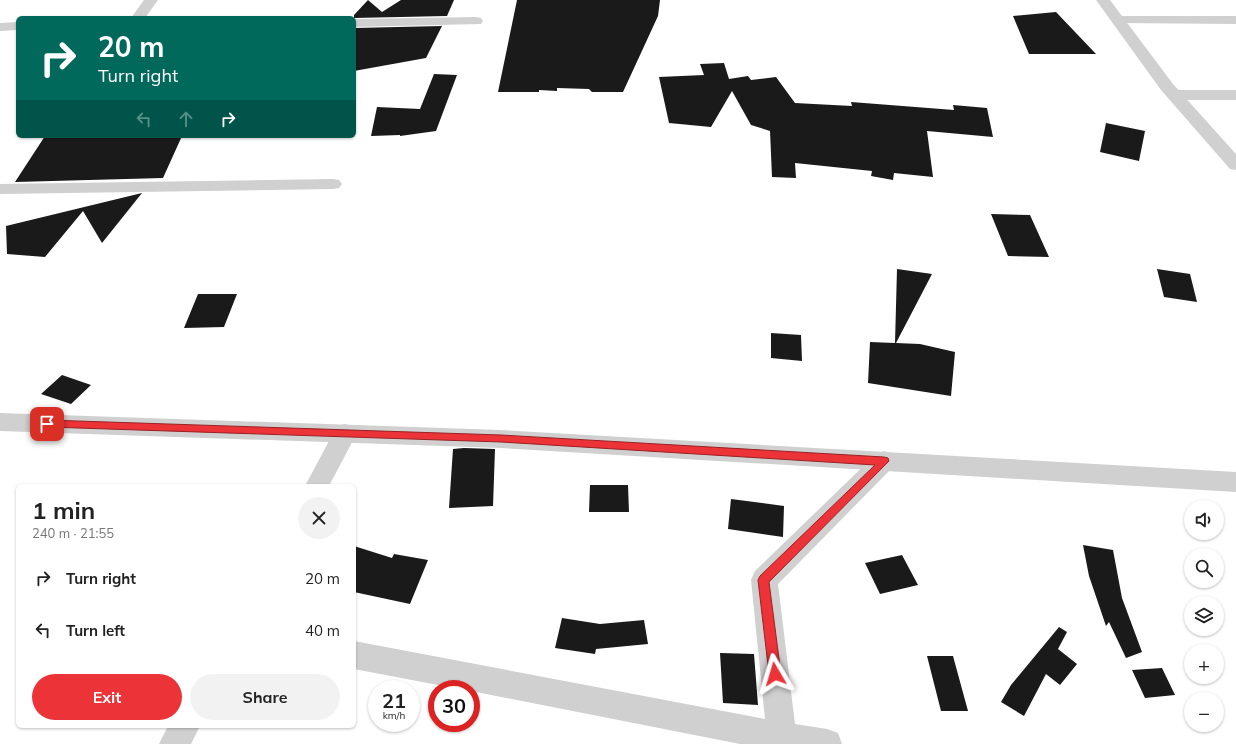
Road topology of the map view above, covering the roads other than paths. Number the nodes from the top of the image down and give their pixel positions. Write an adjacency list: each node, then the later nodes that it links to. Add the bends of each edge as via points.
1 (151, 0): 3 (street)
2 (1103, 0): 4 (street)
3 (139, 16)
4 (1119, 20): 5 (street); 10 (street)
5 (1236, 20)
6 (476, 21): 7 (street)
7 (356, 23)
8 (16, 26): 9 (street)
9 (0, 27)
10 (1174, 95): 11 (street); 12 (street)
11 (1236, 95)
12 (1236, 165)
13 (333, 184): 14 (street)
14 (0, 189)
15 (0, 422): 16 (street)
16 (345, 433): 17 (street, via 501,439); 19 (street)
17 (884, 461): 18 (street); 22 (street, via 764,580)
18 (1236, 482)
19 (318, 484)
20 (356, 655): 22 (street)
21 (184, 728): 23 (street)
22 (783, 740): 24 (street)
23 (174, 744)
24 (827, 744)

